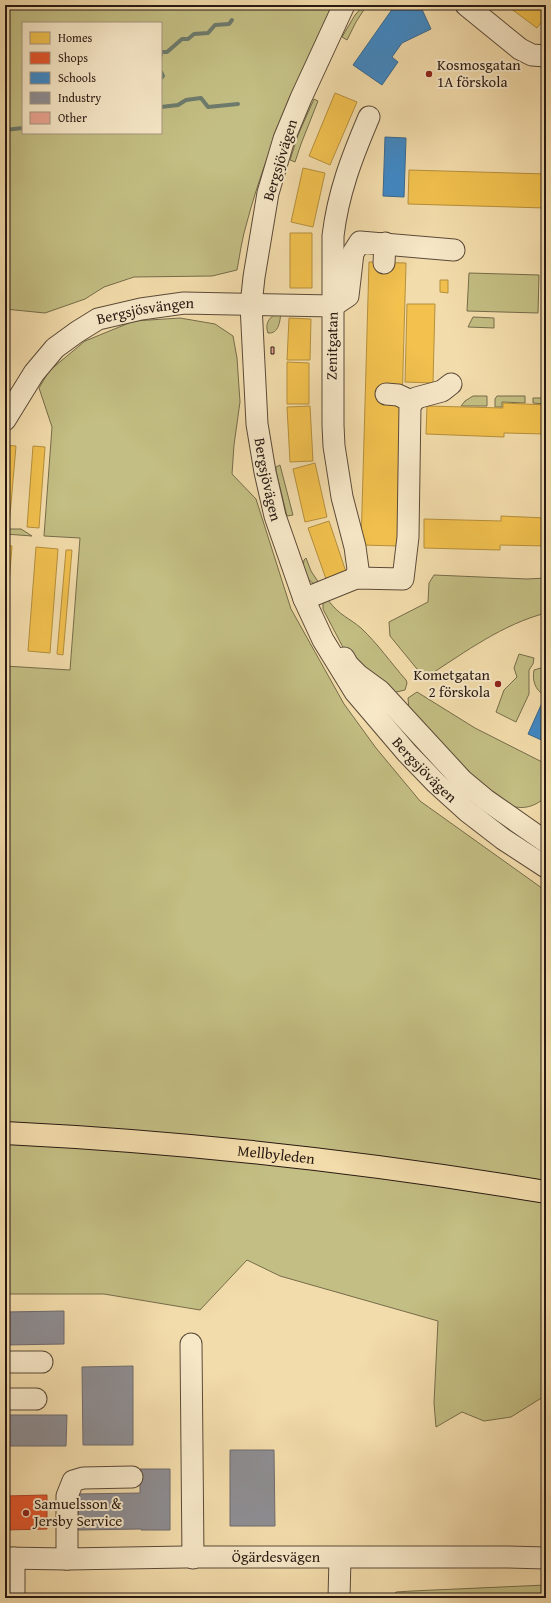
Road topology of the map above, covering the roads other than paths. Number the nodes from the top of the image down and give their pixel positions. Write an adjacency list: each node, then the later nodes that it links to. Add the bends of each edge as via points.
1 (344, 5): 7 (street, Bergsjövägen, via 301,98 279,154 261,232)
2 (358, 5): 7 (street, Bergsjövägen, via 341,32 299,120 289,148 282,169)
3 (466, 5): 4 (street, via 520,49 532,55)
4 (546, 56)
5 (369, 117): 8 (street, Zenitgatan, via 350,164 335,216)
6 (454, 250): 8 (street, via 384,253 360,242 353,253 350,267 360,280 348,296)
7 (257, 305): 8 (street, Bergsjösvängen); 12 (street, Bergsjösvängen, via 170,304 98,320 55,348 34,373); 14 (street, Bergsjövägen, via 256,424 260,451 275,516)
8 (333, 306): 13 (street, Zenitgatan, via 334,446 342,496 355,547 358,569)
9 (451, 384): 11 (street, via 442,391 416,398)
10 (386, 394): 11 (street, via 398,395)
11 (414, 402): 13 (street, via 410,405 408,536 403,579)
12 (5, 420)
13 (356, 578): 14 (street)
14 (308, 598): 15 (street, Bergsjövägen, via 348,665 380,691 462,780 486,800); 16 (street, Bergsjövägen, via 323,640 346,679 407,753 468,812)
15 (544, 836): 16 (street)
16 (538, 862)
17 (5, 1133): 18 (main road, Mellbyleden, via 96,1137 284,1155)
18 (546, 1192)
19 (191, 1344): 26 (street)
20 (5, 1362): 21 (street)
21 (42, 1362)
22 (36, 1398): 23 (street)
23 (5, 1399)
24 (132, 1477): 29 (street, via 83,1478 73,1481 67,1496)
25 (10, 1558): 29 (street, Ögärdesvägen); 30 (street)
26 (193, 1558): 27 (street, Ögärdesvägen); 29 (street, Ögärdesvägen)
27 (340, 1558): 28 (street, Ögärdesvägen); 31 (street)
28 (546, 1558)
29 (67, 1559)
30 (14, 1598)
31 (339, 1598)

